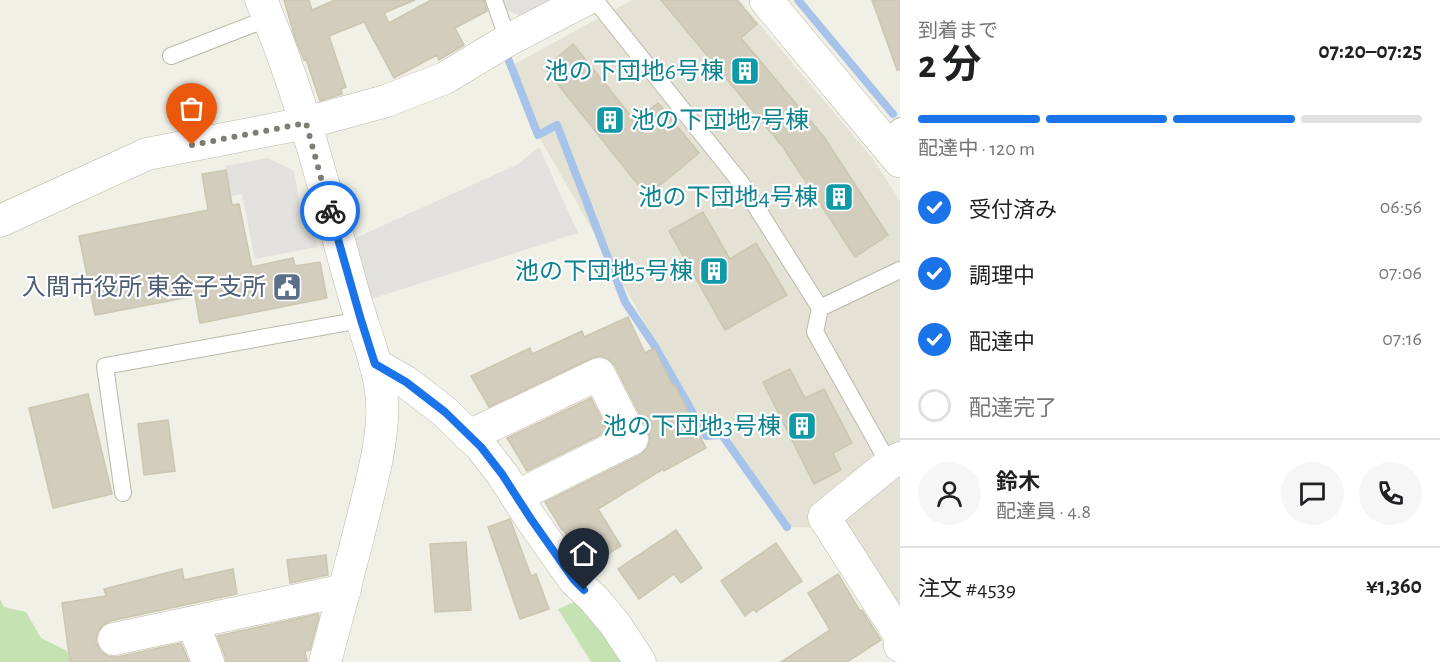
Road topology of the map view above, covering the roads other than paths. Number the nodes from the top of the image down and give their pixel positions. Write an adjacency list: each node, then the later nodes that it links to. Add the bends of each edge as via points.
1 (494, 0): 6 (lane)
2 (585, 0): 6 (street)
3 (595, 0): 12 (lane, via 741,183)
4 (766, 0): 9 (street)
5 (265, 9): 7 (lane); 8 (street)
6 (508, 40): 8 (street, via 445,78 386,101)
7 (171, 56)
8 (306, 123): 10 (street, via 147,154); 13 (street)
9 (894, 142)
10 (0, 221)
11 (900, 270): 12 (lane)
12 (820, 308): 16 (lane, via 815,332)
13 (361, 320): 14 (street); 17 (lane, via 105,366)
14 (375, 364): 15 (street, via 406,382); 19 (street, via 382,394 377,462)
15 (469, 436): 18 (street); 18 (street, via 599,374 632,439)
16 (894, 461): 22 (street, via 824,517 899,634)
17 (123, 493)
18 (517, 496): 25 (street, via 574,580 615,624)
19 (345, 590): 20 (street); 24 (street)
20 (193, 622): 21 (street); 23 (street)
21 (114, 639)
22 (900, 645)
23 (208, 662)
24 (325, 662)
25 (640, 662)

